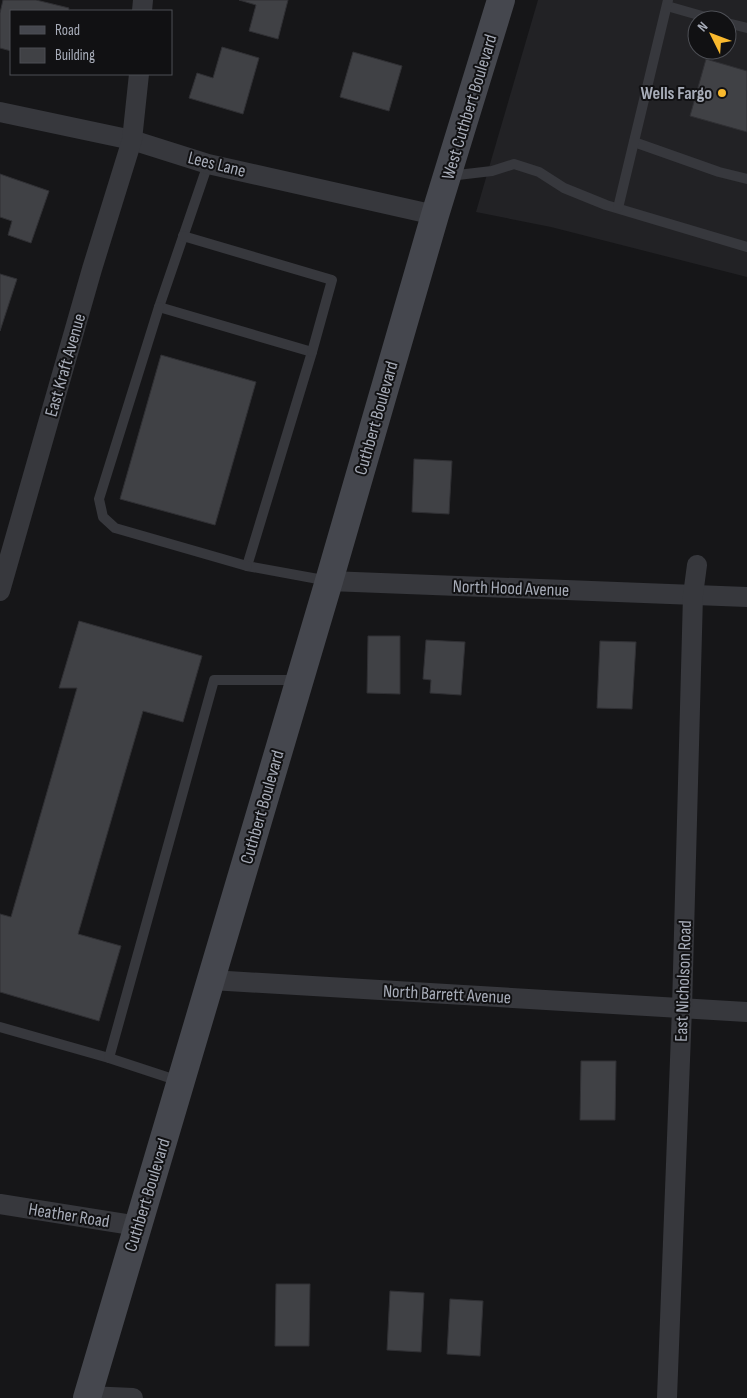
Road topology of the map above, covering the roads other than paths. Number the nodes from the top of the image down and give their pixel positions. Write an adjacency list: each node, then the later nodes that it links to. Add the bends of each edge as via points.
1 (501, 0): 9 (main road, West Cuthbert Boulevard)
2 (667, 3): 3 (lane); 7 (lane)
3 (687, 10)
4 (139, 75): 6 (street, East Kraft Avenue)
5 (0, 112): 6 (street, Lees Lane)
6 (132, 140): 8 (street, Lees Lane); 20 (street, East Kraft Avenue)
7 (634, 142): 10 (lane); 11 (lane)
8 (208, 164): 12 (street, Lees Lane); 13 (lane)
9 (448, 176): 11 (lane, via 492,171 514,164 539,172 564,188); 12 (main road, West Cuthbert Boulevard)
10 (747, 179)
11 (618, 208): 14 (lane)
12 (435, 215): 19 (main road, Cuthbert Boulevard)
13 (183, 236): 15 (lane); 16 (lane, via 332,280)
14 (747, 247)
15 (159, 307): 16 (lane); 18 (lane, via 99,499 103,517 115,528)
16 (312, 352): 18 (lane)
17 (697, 565): 21 (street, East Nicholson Road)
18 (247, 566): 19 (lane)
19 (329, 581): 21 (street, North Hood Avenue); 23 (main road, Cuthbert Boulevard)
20 (0, 591)
21 (693, 595): 22 (street, North Hood Avenue); 25 (street, East Nicholson Road)
22 (747, 597)
23 (300, 680): 24 (main road, Cuthbert Boulevard); 28 (lane, via 214,680)
24 (211, 980): 25 (street, North Barrett Avenue); 29 (main road, Cuthbert Boulevard)
25 (682, 1008): 26 (street, North Barrett Avenue); 34 (street, East Nicholson Road)
26 (747, 1012)
27 (0, 1027): 28 (lane)
28 (109, 1058): 29 (lane)
29 (181, 1081): 31 (main road, Cuthbert Boulevard)
30 (0, 1204): 31 (street, Heather Road)
31 (138, 1226): 32 (main road, Cuthbert Boulevard)
32 (88, 1397): 33 (street)
33 (133, 1398)
34 (668, 1398)

